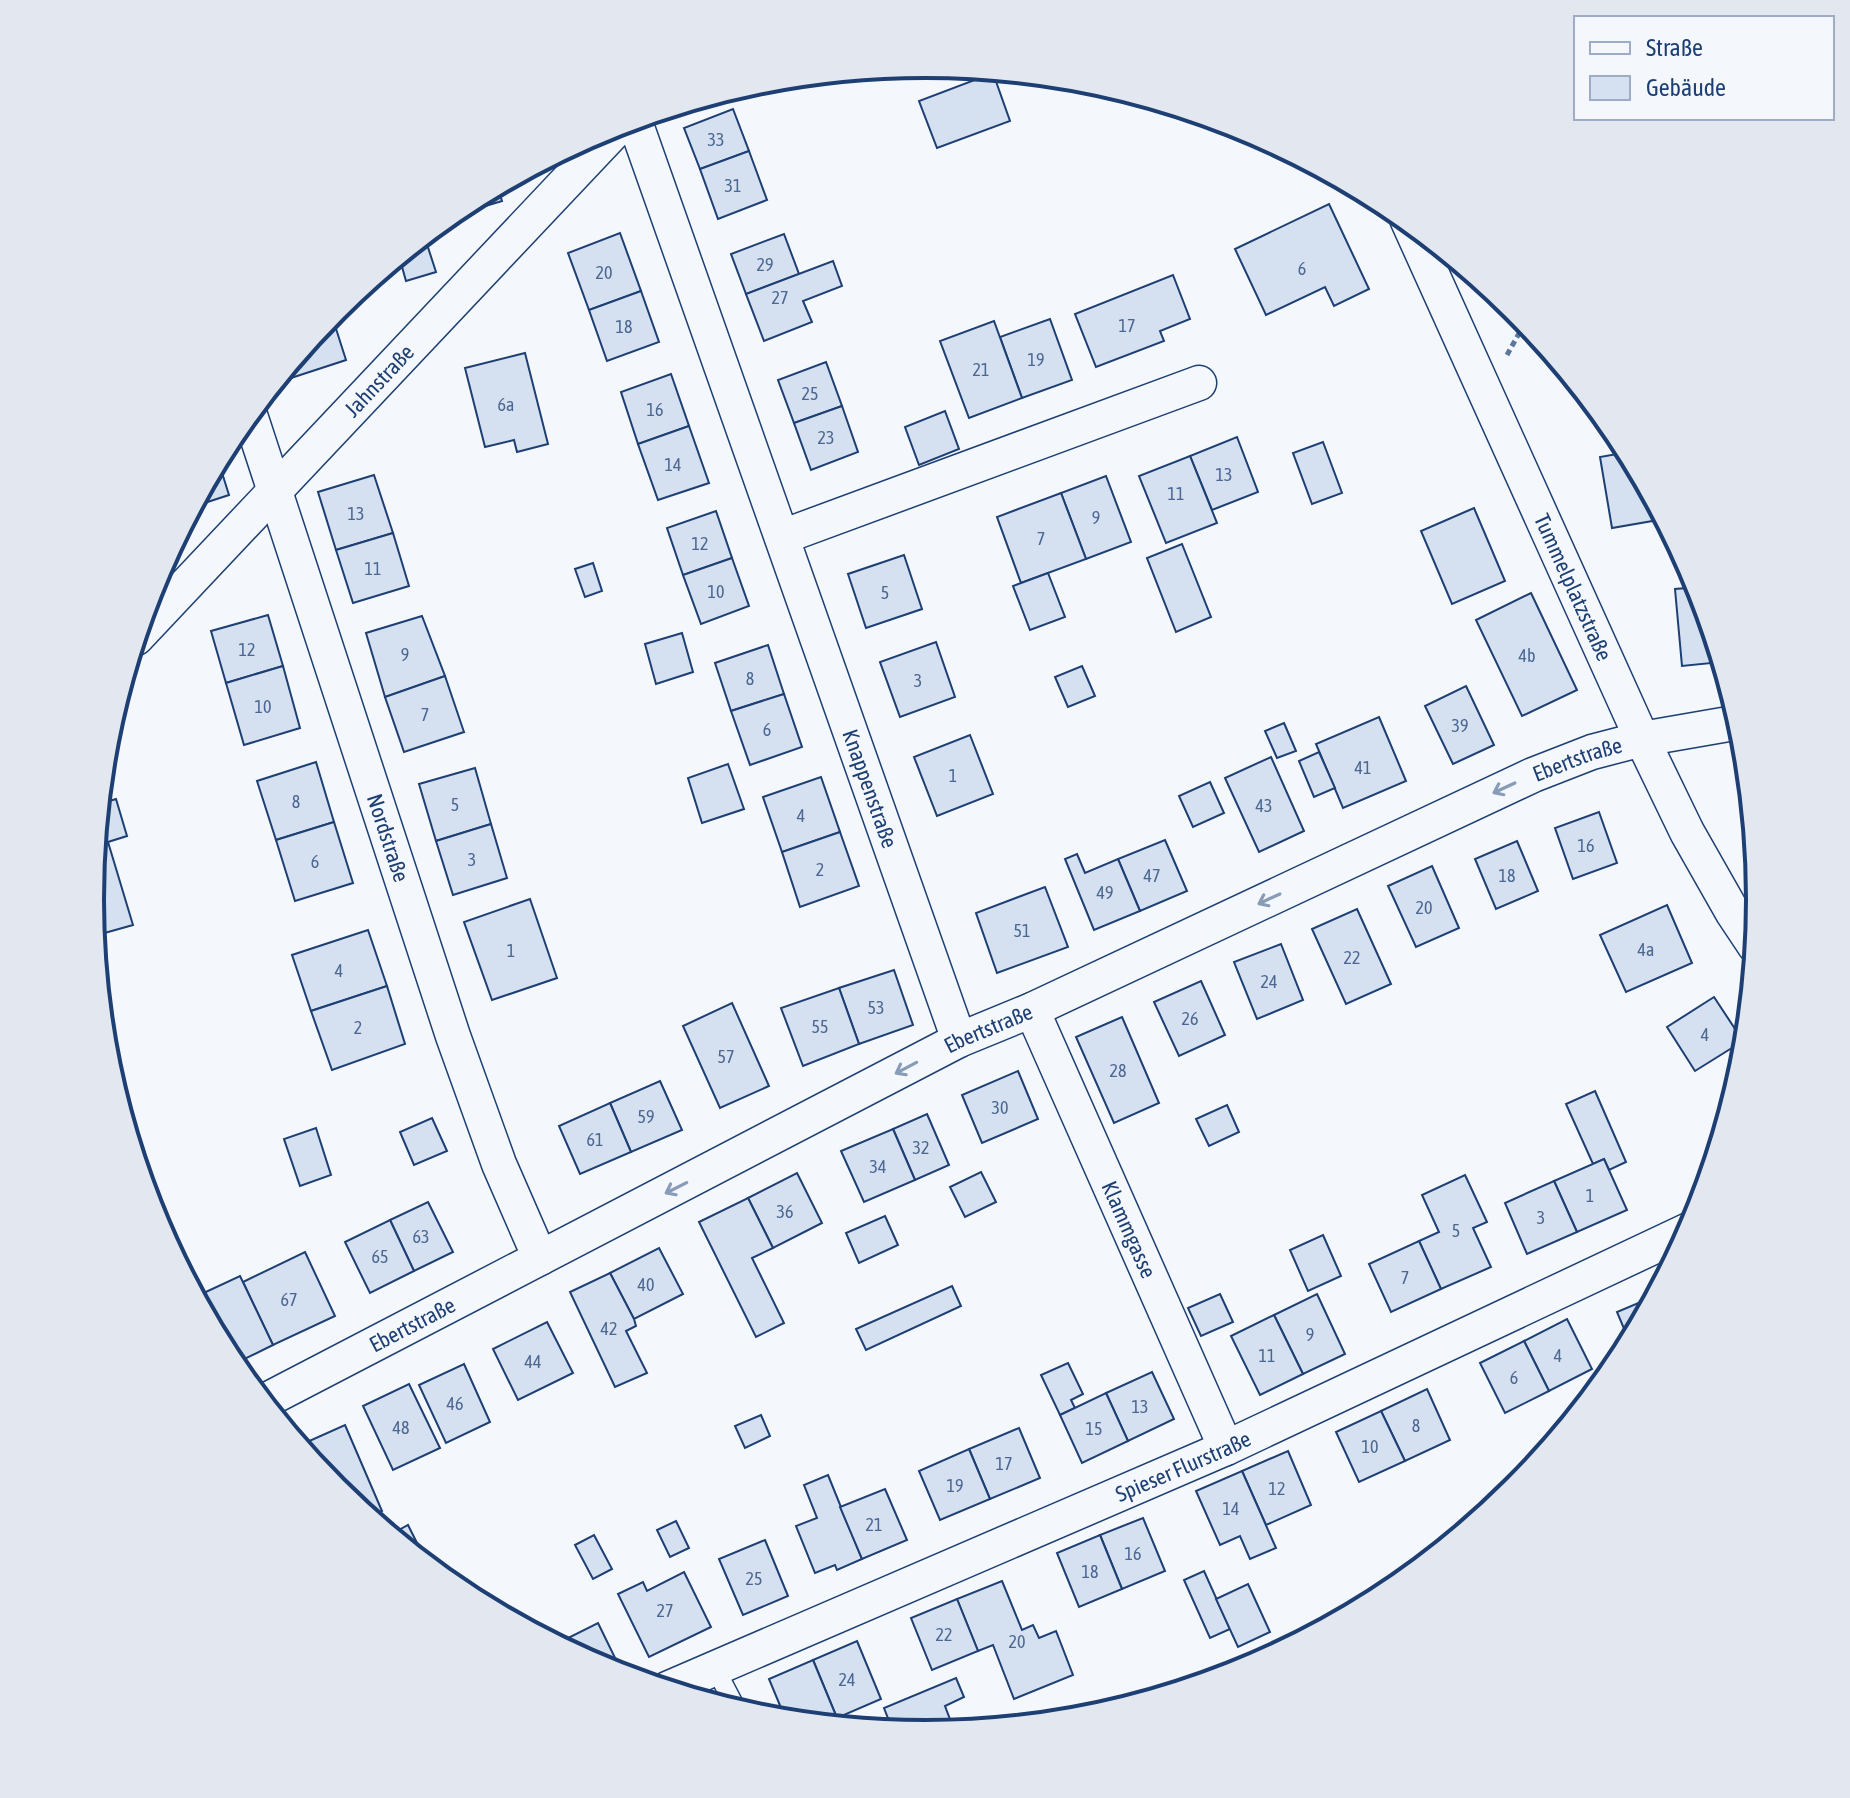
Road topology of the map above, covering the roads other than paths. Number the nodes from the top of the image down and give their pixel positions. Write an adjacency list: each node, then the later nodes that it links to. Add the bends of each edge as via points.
1 (638, 130): 7 (street, Knappenstraße)
2 (602, 144): 6 (street, Jahnstraße)
3 (1418, 243): 10 (street, Tummelplatzstraße)
4 (1199, 383): 7 (street)
5 (254, 427): 6 (street, Nordstraße)
6 (275, 490): 8 (street, Jahnstraße); 15 (street, Nordstraße, via 453,1036)
7 (782, 537): 13 (street, Knappenstraße)
8 (154, 619)
9 (1727, 724): 10 (street, Ebertstraße)
10 (1642, 739): 11 (street, Tummelplatzstraße, via 1687,832); 12 (street, Ebertstraße, one-way to 12, via 1533,775)
11 (1745, 931)
12 (1032, 1010): 13 (street, Ebertstraße); 17 (street, Klammgasse)
13 (959, 1040): 15 (street, Ebertstraße, one-way to 15)
14 (1672, 1238): 17 (street, Spieser Flurstraße)
15 (540, 1258): 16 (street, Ebertstraße)
16 (273, 1397)
17 (1226, 1448): 18 (street, Spieser Flurstraße)
18 (715, 1668): 19 (street, Spieser Flurstraße); 20 (lane)
19 (682, 1682)
20 (730, 1696)

